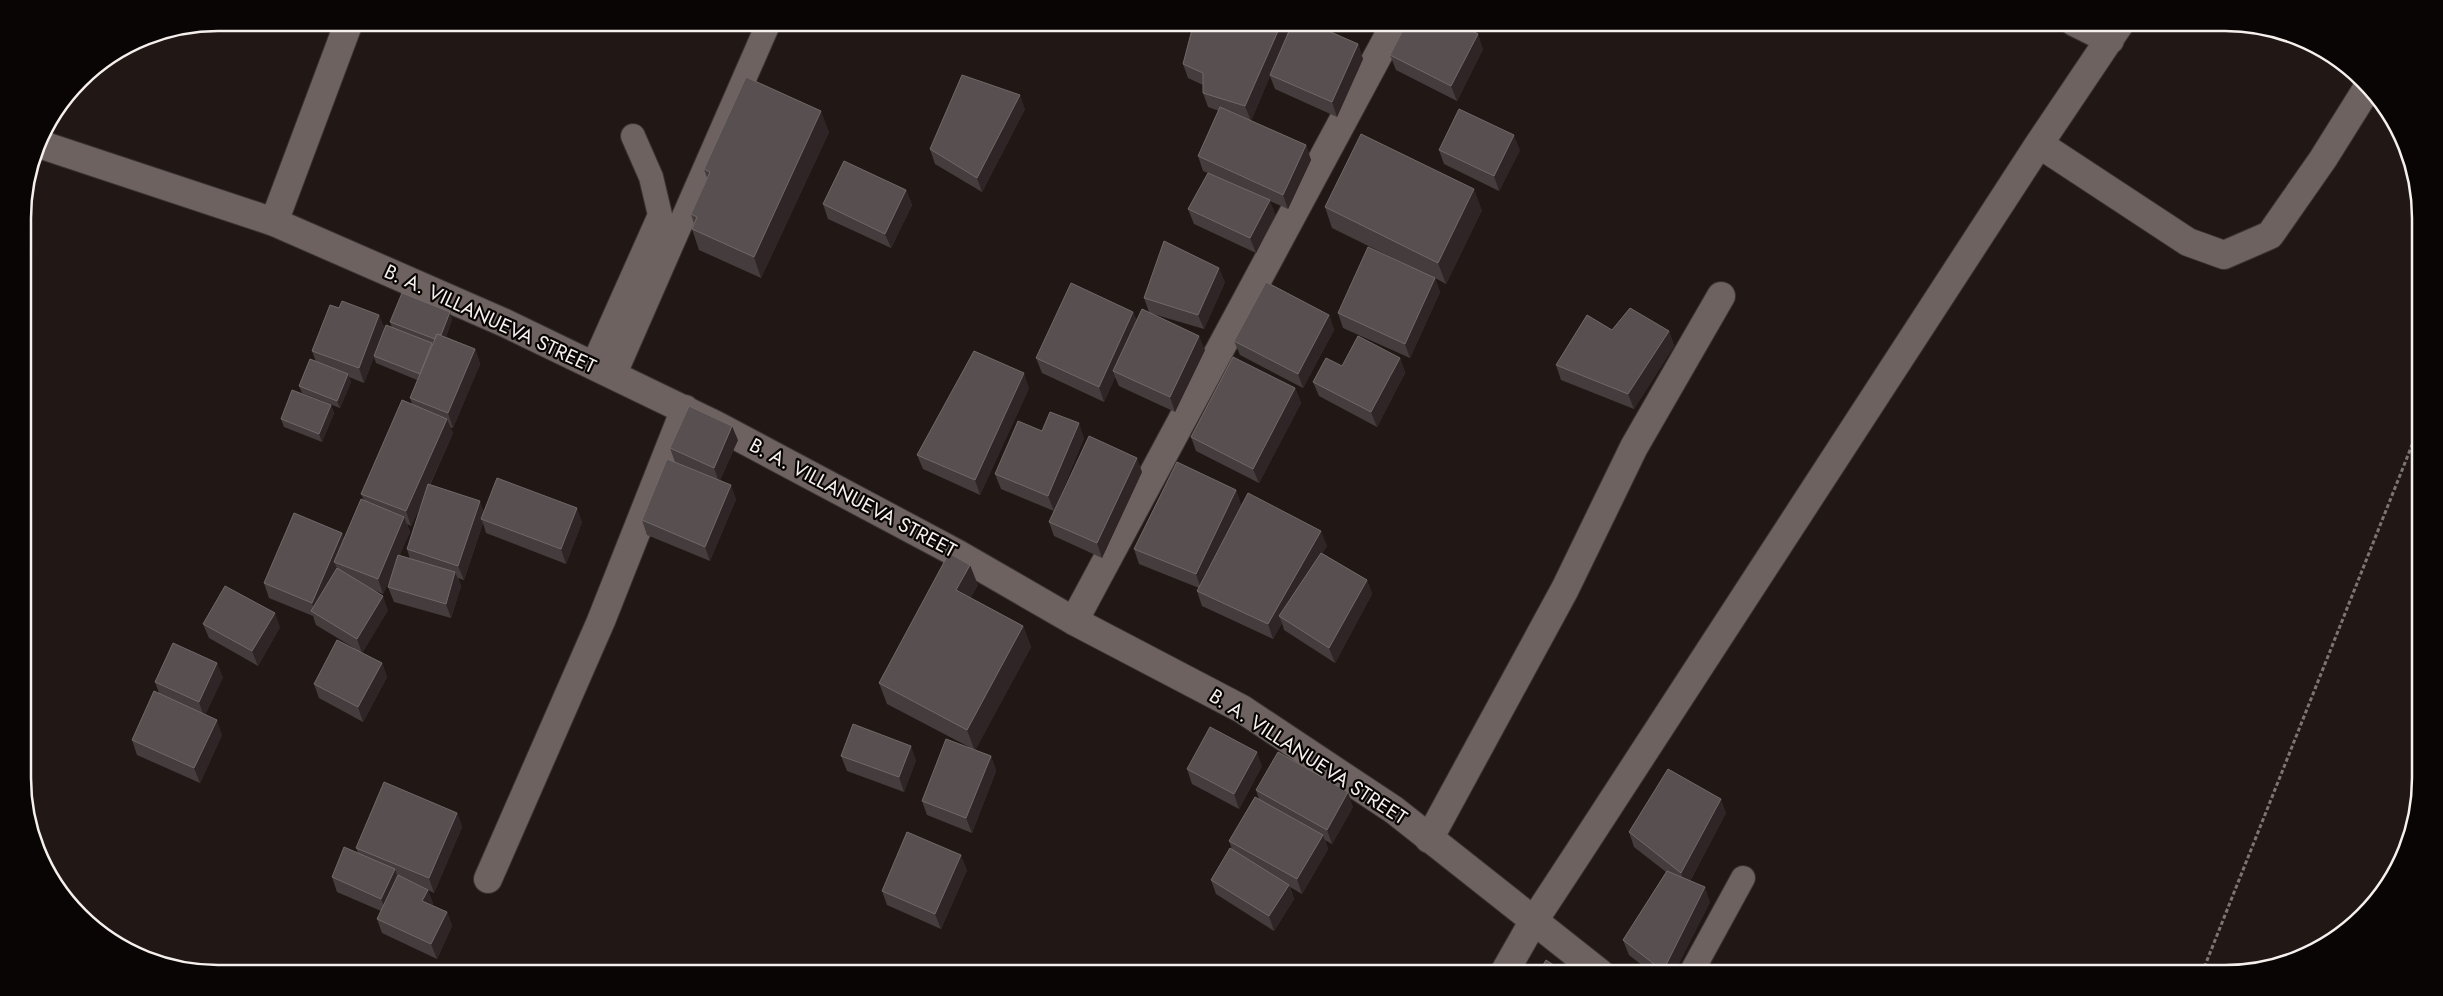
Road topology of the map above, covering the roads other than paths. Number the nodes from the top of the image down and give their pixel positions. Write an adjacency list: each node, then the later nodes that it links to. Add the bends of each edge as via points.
1 (346, 31): 9 (street)
2 (765, 31): 11 (lane)
3 (1391, 31): 13 (street)
4 (2116, 31): 7 (street)
5 (2363, 93): 7 (street, via 2270,235 2224,255 2188,242)
6 (633, 136): 11 (lane, via 652,177 660,214)
7 (2039, 144): 17 (street)
8 (46, 146): 9 (street, B. A. VILLANUEVA STREET)
9 (274, 222): 11 (street, B. A. VILLANUEVA STREET, via 496,319)
10 (1721, 296): 14 (street, via 1634,447 1565,589)
11 (603, 370): 12 (street, B. A. VILLANUEVA STREET)
12 (685, 410): 13 (street, B. A. VILLANUEVA STREET, via 958,554); 16 (street, via 601,621)
13 (1074, 621): 14 (street, B. A. VILLANUEVA STREET, via 1242,709 1394,810)
14 (1429, 839): 17 (street, B. A. VILLANUEVA STREET)
15 (1744, 878): 20 (lane)
16 (488, 879)
17 (1533, 922): 18 (street); 19 (street, B. A. VILLANUEVA STREET)
18 (1509, 965)
19 (1589, 965)
20 (1695, 965)

